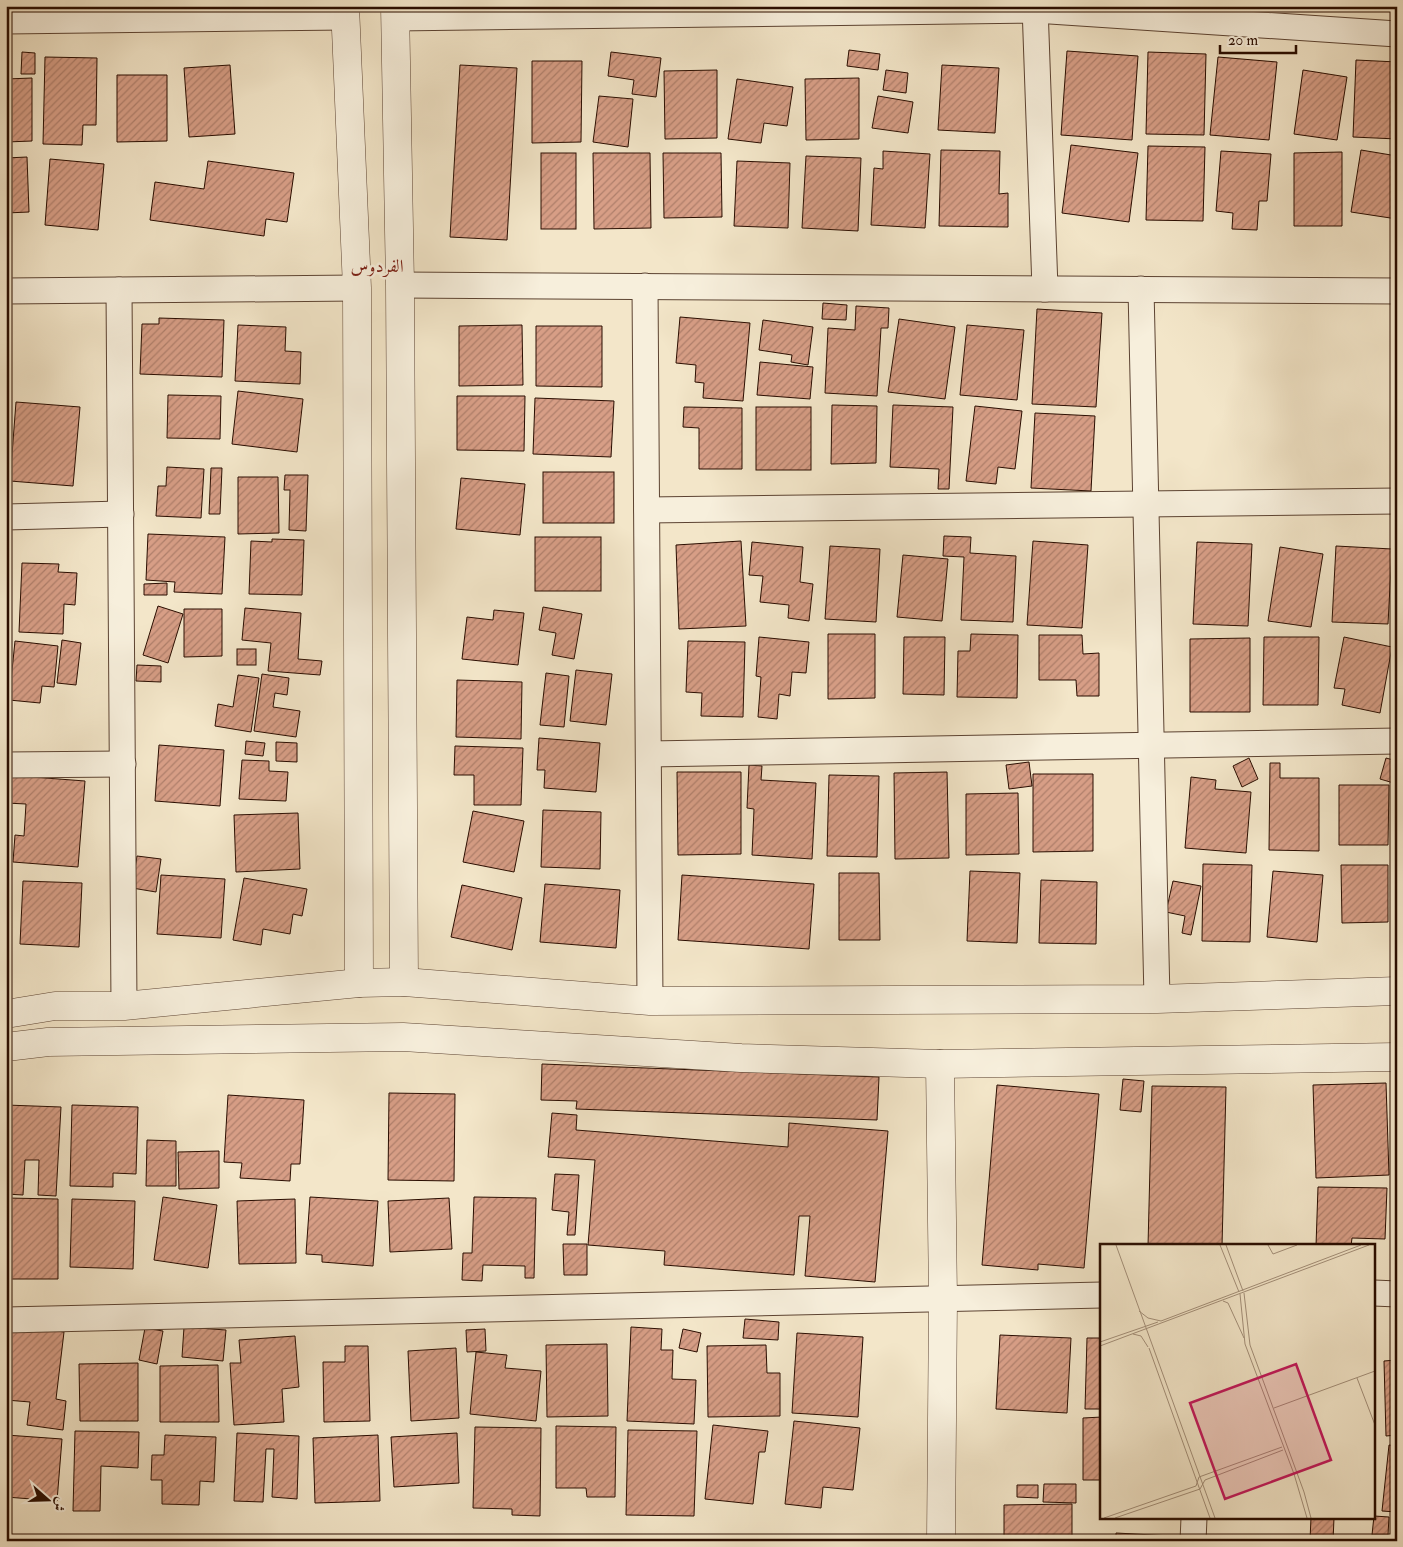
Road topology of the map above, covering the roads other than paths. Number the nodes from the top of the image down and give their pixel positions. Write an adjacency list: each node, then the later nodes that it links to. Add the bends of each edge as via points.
1 (1034, 8): 3 (street); 5 (street); 9 (street)
2 (346, 12): 4 (street); 8 (street)
3 (395, 12): 6 (street)
4 (6, 21)
5 (1397, 34)
6 (400, 285): 7 (street); 24 (street)
7 (645, 286): 9 (street); 16 (street)
8 (357, 288): 11 (street); 25 (street)
9 (1045, 289): 10 (street)
10 (1141, 289): 13 (street); 15 (street)
11 (119, 290): 12 (street); 17 (street)
12 (6, 291)
13 (1397, 291)
14 (1397, 501): 15 (street)
15 (1146, 504): 16 (street); 20 (street)
16 (646, 510): 21 (street)
17 (121, 514): 18 (street); 22 (street)
18 (6, 517)
19 (1397, 742): 20 (street)
20 (1151, 744): 21 (street); 27 (street)
21 (649, 754): 28 (street)
22 (123, 764): 23 (street); 29 (street)
23 (6, 765)
24 (404, 982): 25 (street); 28 (street)
25 (358, 983): 29 (street)
26 (1397, 992): 27 (street)
27 (1156, 999): 28 (street)
28 (650, 1001)
29 (124, 1006): 30 (street, via 55,1006)
30 (6, 1014)
31 (6, 1047): 33 (street, via 58,1042 403,1037 741,1058)
32 (1397, 1057): 33 (street)
33 (940, 1064): 37 (street)
34 (1376, 1293): 35 (street)
35 (1397, 1294)
36 (1100, 1295): 37 (street)
37 (943, 1299): 38 (street); 40 (street)
38 (6, 1320)
39 (1194, 1520): 41 (street)
40 (941, 1541)
41 (1194, 1541)

